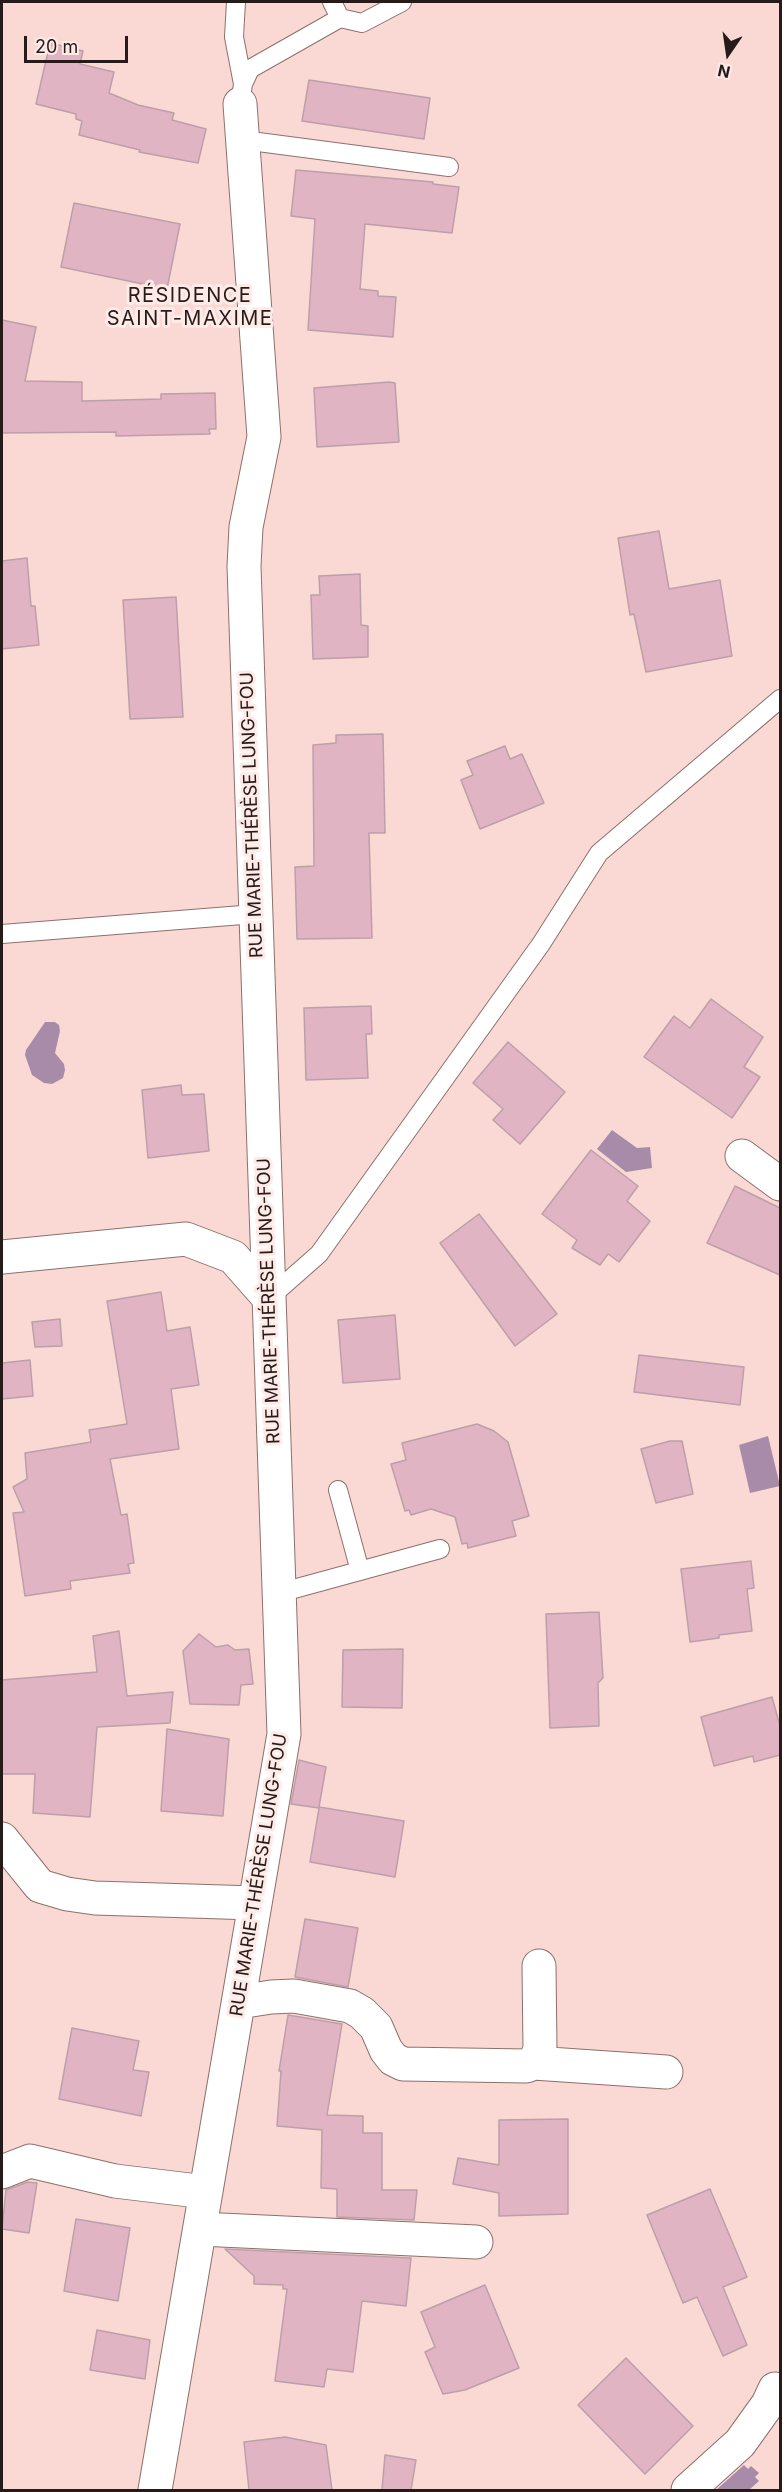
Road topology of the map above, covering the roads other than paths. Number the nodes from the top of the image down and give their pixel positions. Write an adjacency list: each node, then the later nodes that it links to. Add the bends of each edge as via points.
1 (236, 2): 5 (lane, via 234,37)
2 (332, 2): 4 (lane)
3 (402, 2): 4 (lane, via 362,23)
4 (340, 18): 5 (lane, via 250,69)
5 (242, 94): 6 (street, RUE MARIE-THÉRÈSE LUNG-FOU)
6 (243, 140): 7 (lane); 9 (street, RUE MARIE-THÉRÈSE LUNG-FOU, via 264,437 246,527 244,566)
7 (449, 166)
8 (780, 699): 14 (lane, via 599,853 541,944 319,1254)
9 (255, 914): 10 (lane); 14 (street, RUE MARIE-THÉRÈSE LUNG-FOU)
10 (2, 933)
11 (742, 1156): 12 (street)
12 (780, 1184)
13 (2, 1257): 14 (street, via 186,1239 232,1257)
14 (269, 1298): 18 (street, RUE MARIE-THÉRÈSE LUNG-FOU)
15 (338, 1490): 17 (lane)
16 (440, 1549): 17 (lane)
17 (360, 1570): 18 (lane)
18 (279, 1593): 20 (street, RUE MARIE-THÉRÈSE LUNG-FOU, via 284,1734)
19 (2, 1839): 20 (street, via 40,1886 67,1894)
20 (255, 1903): 22 (street, RUE MARIE-THÉRÈSE LUNG-FOU)
21 (539, 1966): 23 (street, via 540,2044)
22 (239, 2002): 23 (street, via 294,1996 350,2006 376,2027 393,2060 404,2064); 26 (street, RUE MARIE-THÉRÈSE LUNG-FOU)
23 (534, 2063): 24 (street)
24 (666, 2072)
25 (2, 2172): 26 (street, via 30,2161 115,2181)
26 (206, 2192): 27 (street, RUE MARIE-THÉRÈSE LUNG-FOU)
27 (200, 2229): 28 (street); 30 (street, RUE MARIE-THÉRÈSE LUNG-FOU)
28 (476, 2242)
29 (775, 2389): 31 (street, via 740,2443)
30 (155, 2490)
31 (688, 2490)

